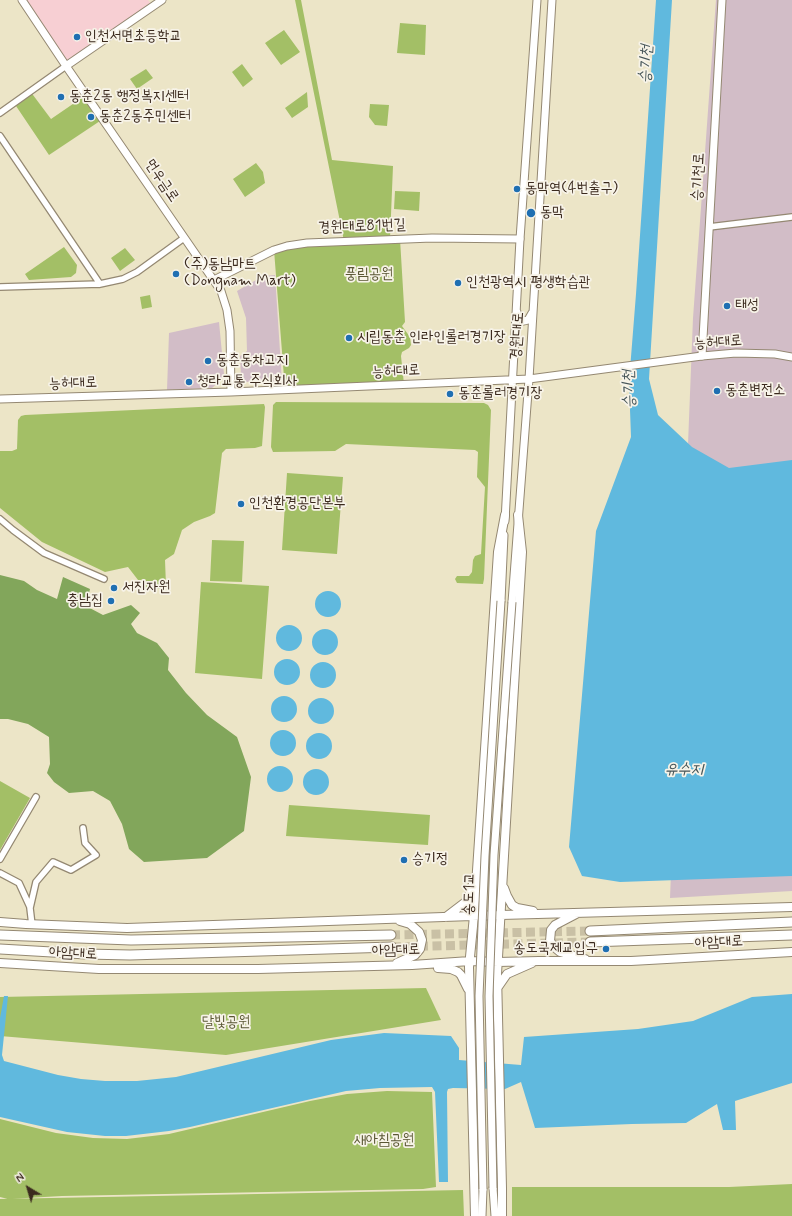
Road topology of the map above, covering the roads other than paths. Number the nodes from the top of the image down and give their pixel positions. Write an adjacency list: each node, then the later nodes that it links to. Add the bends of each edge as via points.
1 (22, 0): 6 (main road, 먼우금로)
2 (162, 0): 6 (main road)
3 (537, 0): 12 (main road, 경원대로)
4 (552, 0): 17 (main road, 경원대로)
5 (722, 0): 10 (main road, 승기천로)
6 (66, 66): 7 (street); 11 (main road, 먼우금로)
7 (0, 113)
8 (0, 136): 14 (street)
9 (792, 217): 10 (street)
10 (709, 227): 18 (main road, 승기천로)
11 (184, 238): 13 (main road, 먼우금로); 14 (street, via 137,272 123,279)
12 (520, 239): 13 (main road, 경원대로81번길, via 432,238 307,243 274,250); 16 (main road, 경원대로)
13 (214, 280): 22 (main road, 먼우금로, via 221,291 227,310 230,330)
14 (100, 284): 15 (street)
15 (0, 287)
16 (516, 310): 17 (main road, via 518,317 524,321 528,320); 21 (main road, 경원대로)
17 (533, 310): 20 (main road, 경원대로)
18 (702, 356): 19 (main road, 능허대로, via 736,353); 20 (main road, 능허대로)
19 (792, 357)
20 (529, 379): 21 (main road, 능허대로); 25 (main road, 경원대로)
21 (512, 380): 22 (main road, 능허대로); 24 (main road, 경원대로)
22 (231, 392): 23 (main road, 능허대로)
23 (0, 399)
24 (505, 515): 28 (main road, 경원대로); 34 (main road, via 498,552)
25 (518, 515): 29 (main road, 경원대로); 35 (main road, via 522,552)
26 (0, 519): 27 (street, via 44,553)
27 (104, 580)
28 (501, 601): 65 (main road, 송도1교, bridge, via 479,996)
29 (512, 602): 66 (main road, 송도1교, bridge, via 494,855 489,988)
30 (36, 797): 32 (street)
31 (83, 828): 37 (street, via 85,843 96,854 71,870 53,862 36,882)
32 (0, 859)
33 (0, 873): 37 (street, via 19,883)
34 (477, 873): 41 (main road); 42 (main road, via 467,901)
35 (503, 882): 39 (main road, via 512,905); 40 (main road)
36 (792, 907): 38 (main road, 아암대로)
37 (30, 908): 46 (street)
38 (579, 913): 39 (main road, 아암대로); 57 (main road, via 555,925 551,930 550,941 560,952)
39 (547, 914): 40 (main road, 아암대로)
40 (500, 915): 41 (main road, 아암대로); 58 (main road)
41 (474, 916): 42 (main road, 아암대로); 55 (main road)
42 (446, 917): 43 (main road, 아암대로)
43 (392, 919): 46 (main road, 아암대로, via 127,928); 60 (main road, via 410,924 419,932 422,940 415,955)
44 (0, 922): 46 (main road, 아암대로)
45 (792, 922): 47 (highway, 아암대로)
46 (32, 925)
47 (590, 931)
48 (0, 935): 50 (highway, 아암대로, via 131,940)
49 (792, 935): 51 (highway, 아암대로)
50 (391, 936)
51 (590, 942)
52 (392, 947): 53 (highway, 아암대로, via 130,954)
53 (0, 949)
54 (792, 952): 57 (main road, 아암대로)
55 (470, 961): 58 (main road, 아암대로); 61 (main road, 아암대로); 63 (main road)
56 (539, 961): 57 (main road, 아암대로); 58 (main road, 아암대로); 62 (main road, via 507,974)
57 (590, 961)
58 (498, 962): 62 (main road)
59 (0, 963): 60 (main road, 아암대로, via 99,969 258,969)
60 (393, 965): 61 (main road, 아암대로)
61 (412, 965): 63 (main road, via 451,968 458,972 465,982)
62 (498, 987): 67 (main road)
63 (470, 1003): 64 (main road)
64 (475, 1216)
65 (482, 1216)
66 (495, 1216)
67 (502, 1216)

